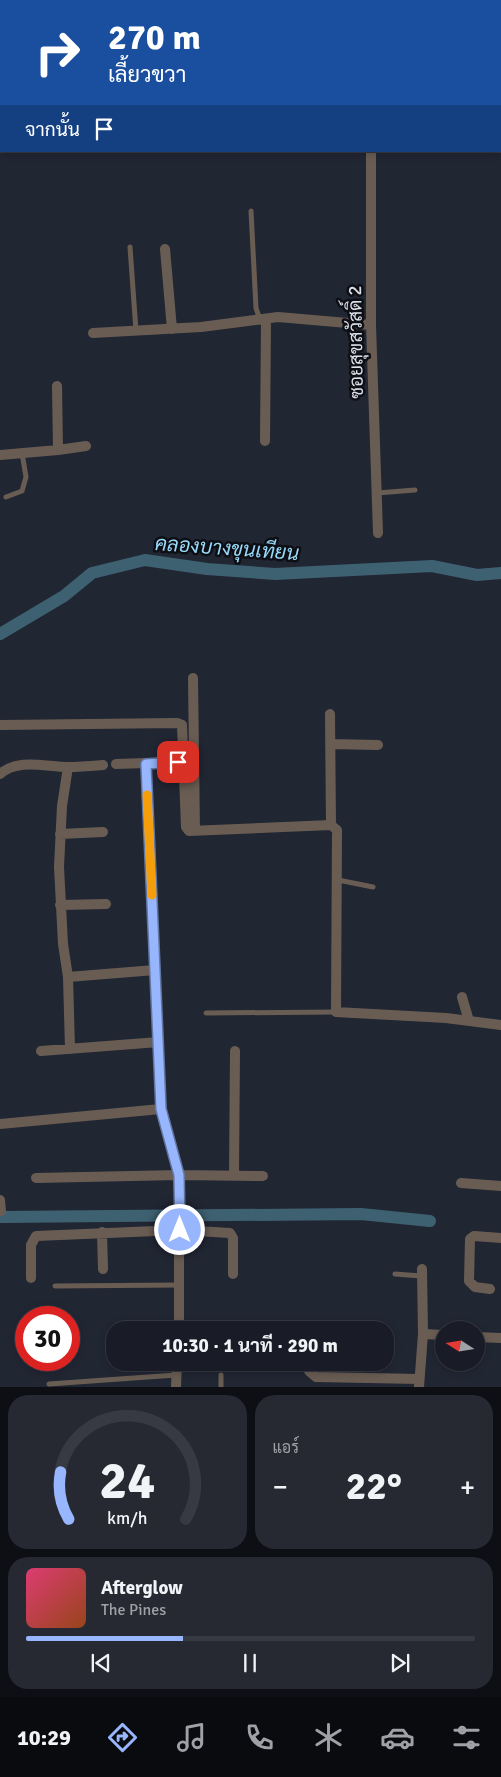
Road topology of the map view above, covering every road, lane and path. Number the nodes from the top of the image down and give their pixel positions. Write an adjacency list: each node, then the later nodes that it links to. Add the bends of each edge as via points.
1 (371, 152): 6 (street, ซอยสุขสวัสดิ์ 2)
2 (251, 211): 5 (lane, via 256,308)
3 (130, 247): 8 (lane)
4 (166, 248): 7 (street)
5 (263, 320): 6 (street, via 278,317); 7 (street); 11 (street)
6 (372, 325): 17 (street, ซอยสุขสวัสดิ์ 2)
7 (172, 329): 8 (street)
8 (136, 331): 9 (street)
9 (92, 333)
10 (57, 386): 13 (street)
11 (265, 441)
12 (86, 446): 13 (street)
13 (58, 450): 14 (street)
14 (22, 453): 15 (street); 18 (lane, via 26,483 22,491)
15 (0, 455)
16 (415, 490): 17 (lane)
17 (377, 493): 19 (street, ซอยสุขสวัสดิ์ 2)
18 (6, 497)
19 (378, 533)
20 (193, 678): 32 (street)
21 (330, 714): 23 (street)
22 (1, 725): 32 (street, via 182,725 186,827)
23 (330, 744): 24 (street); 31 (street)
24 (378, 745)
25 (178, 762): 27 (street)
26 (116, 764): 27 (street)
27 (146, 764): 39 (street)
28 (103, 765): 29 (street)
29 (68, 767): 30 (street, via 26,765); 34 (street)
30 (0, 774)
31 (331, 825): 32 (street); 35 (street, via 337,830)
32 (195, 831)
33 (103, 832): 34 (street)
34 (60, 834): 38 (street)
35 (338, 880): 36 (lane); 43 (street)
36 (373, 887)
37 (106, 904): 38 (street)
38 (60, 905): 40 (street)
39 (155, 970): 40 (street); 46 (street)
40 (68, 977): 47 (street)
41 (462, 997): 44 (street)
42 (206, 1012): 43 (lane)
43 (336, 1012): 44 (street)
44 (469, 1021): 45 (street)
45 (501, 1025)
46 (159, 1042): 47 (street); 50 (street)
47 (70, 1049): 48 (street)
48 (41, 1051)
49 (235, 1051): 53 (street)
50 (161, 1109): 51 (street); 52 (street)
51 (0, 1124)
52 (179, 1175): 53 (street); 55 (street); 60 (street)
53 (234, 1175): 54 (street)
54 (263, 1176)
55 (36, 1178)
56 (461, 1183): 57 (street)
57 (501, 1186)
58 (0, 1200): 59 (street)
59 (1, 1211)
60 (180, 1226): 61 (street); 65 (street, via 230,1233); 68 (street)
61 (102, 1232): 63 (street); 67 (street, via 36,1236 31,1245)
62 (501, 1238): 70 (street, via 474,1236 470,1239 468,1281 475,1287)
63 (103, 1269)
64 (422, 1272): 66 (lane); 72 (street)
65 (233, 1274)
66 (395, 1274)
67 (31, 1278)
68 (179, 1285): 69 (lane); 71 (street)
69 (55, 1286)
70 (490, 1289)
71 (179, 1321)
72 (422, 1334): 73 (street); 80 (street)
73 (435, 1335)
74 (485, 1337): 75 (street)
75 (501, 1338)
76 (177, 1371): 78 (street)
77 (310, 1371): 80 (street, via 316,1377)
78 (177, 1375): 81 (lane); 82 (street)
79 (222, 1375): 83 (lane)
80 (419, 1383)
81 (50, 1384)
82 (176, 1387)
83 (221, 1387)

